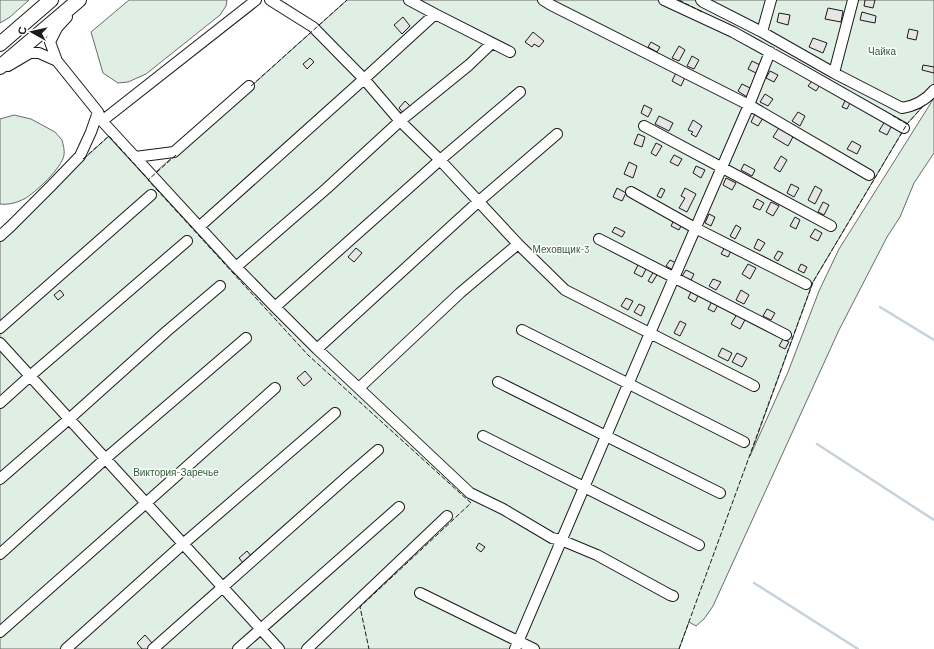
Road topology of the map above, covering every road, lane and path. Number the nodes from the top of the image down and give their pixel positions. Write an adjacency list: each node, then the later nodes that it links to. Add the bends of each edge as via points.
1 (51, 0): 14 (highway)
2 (80, 0): 17 (street, via 57,28 50,42); 18 (highway)
3 (256, 0): 26 (street)
4 (270, 0): 21 (street, via 314,27)
5 (409, 0): 11 (street)
6 (543, 0): 25 (street)
7 (664, 0): 16 (street)
8 (701, 0): 12 (street)
9 (771, 0): 12 (street)
10 (853, 0): 20 (street)
11 (435, 14): 13 (street); 21 (street)
12 (762, 32): 20 (street)
13 (492, 43): 15 (street); 27 (street)
14 (0, 44)
15 (510, 52)
16 (770, 52): 25 (street); 29 (street)
17 (57, 61): 19 (street, via 39,53 30,53); 26 (street)
18 (0, 67)
19 (0, 71)
20 (834, 72): 23 (street, via 902,108 921,101)
21 (364, 79): 27 (street); 39 (street)
22 (249, 86): 31 (street, via 174,152)
23 (934, 90)
24 (520, 92): 32 (street)
25 (749, 105): 33 (street); 34 (street)
26 (100, 117): 31 (street); 41 (street, via 80,156)
27 (400, 121): 32 (street); 45 (street)
28 (644, 126): 33 (street)
29 (904, 128)
30 (557, 134): 37 (street)
31 (135, 158): 39 (street)
32 (440, 160): 37 (street); 49 (street)
33 (722, 168): 38 (street); 40 (street)
34 (869, 175)
35 (631, 192): 40 (street)
36 (151, 195): 50 (street)
37 (479, 201): 44 (street); 56 (street)
38 (831, 226)
39 (199, 227): 45 (street)
40 (695, 228): 46 (street); 47 (street)
41 (0, 236)
42 (599, 239): 46 (street)
43 (187, 241): 57 (street)
44 (518, 244): 52 (street, via 565,290); 62 (street, via 460,293)
45 (236, 267): 49 (street)
46 (674, 277): 52 (street); 53 (street)
47 (806, 284)
48 (220, 286): 65 (street)
49 (275, 307): 56 (street)
50 (0, 328)
51 (522, 330): 59 (street)
52 (650, 333): 59 (street); 60 (street)
53 (786, 335)
54 (246, 338): 70 (street)
55 (0, 344): 57 (street)
56 (316, 349): 62 (street)
57 (30, 376): 63 (street); 65 (street)
58 (498, 382): 66 (street)
59 (628, 383): 66 (street); 68 (street)
60 (754, 386)
61 (274, 388): 74 (street)
62 (359, 388): 77 (street, via 470,493 552,538)
63 (0, 403)
64 (335, 413): 78 (street)
65 (69, 420): 70 (street); 71 (street)
66 (606, 435): 72 (street); 73 (street)
67 (483, 436): 72 (street)
68 (744, 442)
69 (378, 450): 81 (street)
70 (105, 458): 74 (street); 80 (street)
71 (0, 479)
72 (584, 486): 77 (street); 79 (street)
73 (720, 493)
74 (146, 503): 78 (street); 85 (street)
75 (399, 507): 84 (street)
76 (447, 516): 91 (street)
77 (562, 540): 83 (street, via 597,555); 86 (street)
78 (183, 544): 81 (street); 87 (street)
79 (698, 545)
80 (0, 554)
81 (223, 588): 84 (street); 88 (street)
82 (420, 593): 86 (street)
83 (674, 596)
84 (261, 629): 89 (street); 90 (street)
85 (0, 632)
86 (517, 645): 92 (street)
87 (66, 649)
88 (153, 649)
89 (238, 649)
90 (279, 649)
91 (307, 649)
92 (534, 649)

